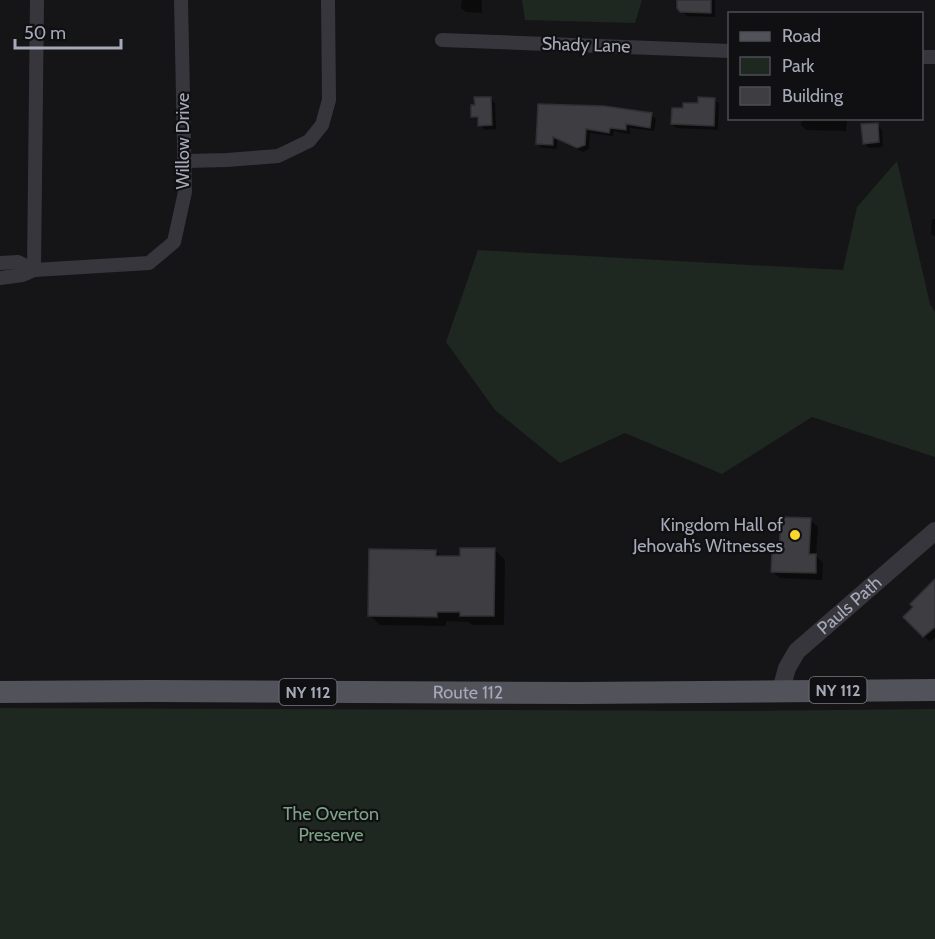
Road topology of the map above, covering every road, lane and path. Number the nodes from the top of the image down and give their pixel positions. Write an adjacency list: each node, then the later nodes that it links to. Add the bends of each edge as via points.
1 (37, 0): 8 (street)
2 (181, 0): 6 (street, Willow Drive)
3 (328, 0): 6 (street, via 329,100 322,125 309,141 278,156)
4 (442, 40): 5 (street, Shady Lane)
5 (728, 51)
6 (184, 161): 8 (street, Willow Drive, via 185,192 174,242 149,263)
7 (0, 263): 8 (street, Willow Drive, via 18,262)
8 (34, 270): 9 (street, Willow Drive)
9 (0, 278)
10 (935, 531): 11 (street, Pauls Path, via 797,651)
11 (781, 690): 12 (main road, Route 112 / NY 112); 13 (main road, Route 112 / NY 112)
12 (935, 690)
13 (0, 692)

